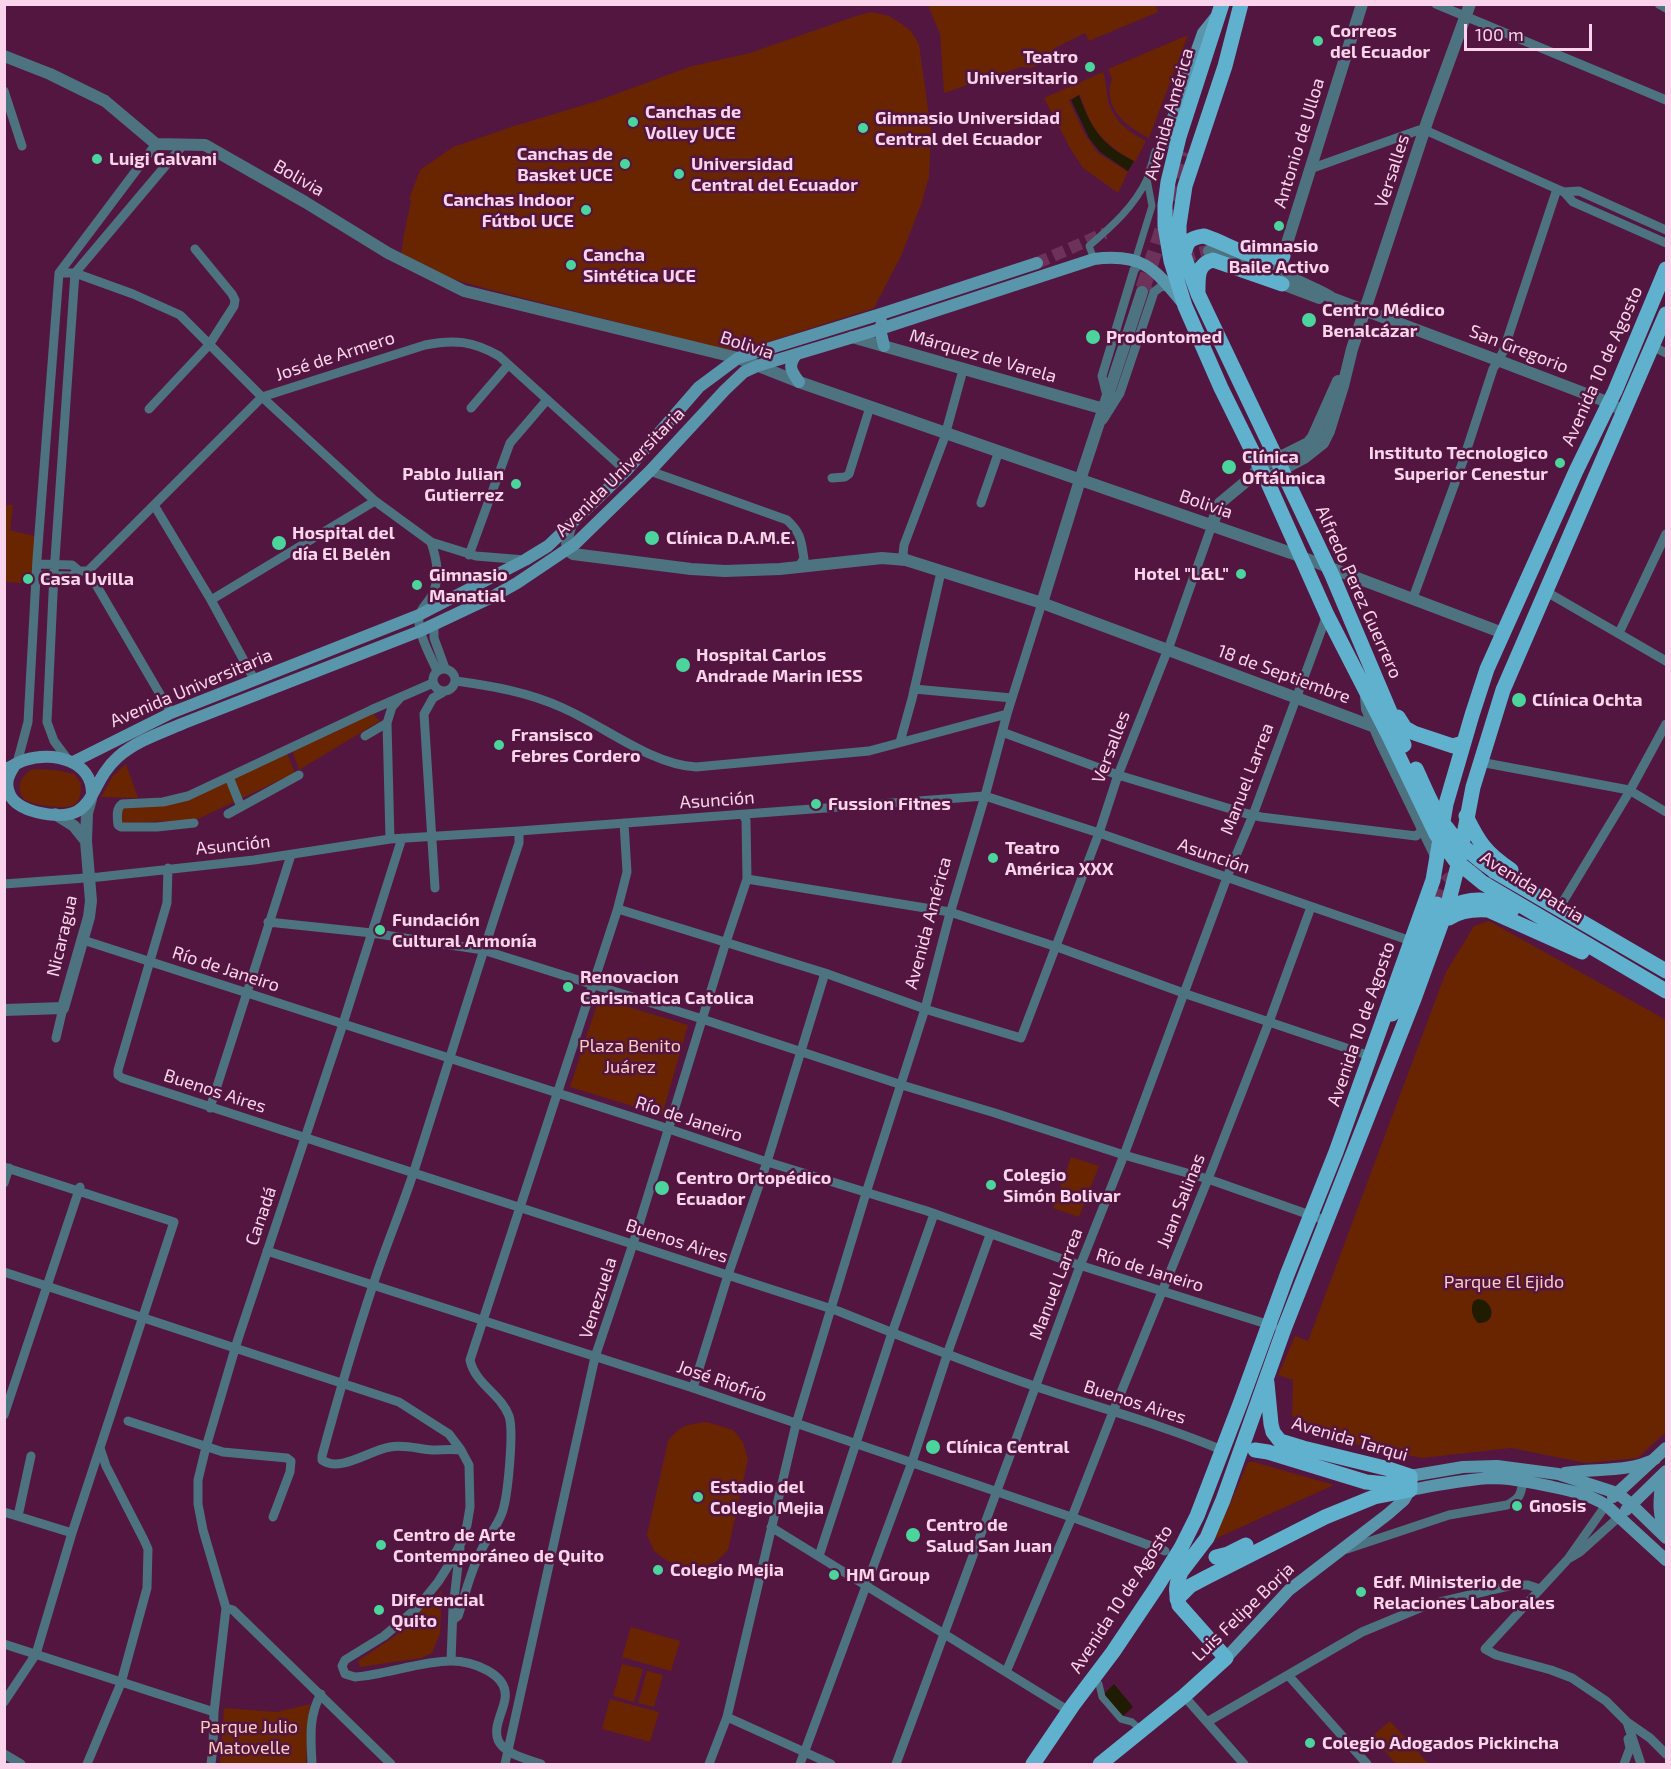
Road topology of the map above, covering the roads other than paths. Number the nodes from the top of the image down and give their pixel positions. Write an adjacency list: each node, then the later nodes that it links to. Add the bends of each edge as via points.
1 (1240, 4): 17 (main road); 26 (main road, Avenida América, via 1225,66 1185,186 1179,233)
2 (1362, 4): 18 (street, Antonio de Ulloa)
3 (1436, 4): 8 (street)
4 (1470, 4): 8 (street, Versalles)
5 (1659, 4): 7 (street)
6 (1221, 8): 16 (main road, via 1203,33); 39 (main road, Avenida América, via 1179,136 1166,197 1168,248)
7 (1666, 8)
8 (1466, 17): 11 (street); 12 (street, Versalles)
9 (4, 56): 13 (street, via 105,101)
10 (4, 91): 15 (street)
11 (1666, 100)
12 (1425, 130): 18 (street); 20 (street); 40 (street, Versalles)
13 (156, 144): 14 (street, Bolivia); 32 (street)
14 (183, 145): 33 (street); 50 (street, Bolivia, via 205,145 388,253 464,291)
15 (22, 146)
16 (1159, 147): 19 (street)
17 (1187, 153)
18 (1310, 169): 25 (street, Antonio de Ulloa)
19 (1147, 179): 27 (street, via 1112,225 1089,246); 28 (street, via 1152,206)
20 (1561, 191): 21 (street, via 1579,191); 22 (street, via 1573,202); 51 (street)
21 (1666, 230)
22 (1666, 243)
23 (195, 249): 45 (street, via 235,300)
24 (1209, 251): 30 (street, San Gregorio)
25 (1283, 256): 26 (main road, via 1257,258 1204,236 1188,242); 30 (street, via 1267,266); 38 (street, San Gregorio, via 1284,270 1289,276)
26 (1183, 257): 37 (main road, Alfredo Perez Guerrero)
27 (1094, 260): 28 (main road, Avenida Universitaria); 43 (main road, Avenida Universitaria)
28 (1138, 262): 35 (main road, via 1157,273); 56 (street, Avenida América, via 1102,376)
29 (1037, 263): 41 (main road, Avenida Universitaria)
30 (1248, 264): 34 (street, San Gregorio)
31 (1666, 269): 59 (main road, Avenida 10 de Agosto)
32 (59, 273): 33 (street); 86 (street)
33 (75, 273): 45 (street, via 180,315); 87 (street)
34 (1282, 284): 37 (main road, via 1213,260 1200,268); 38 (street, San Gregorio, via 1322,299)
35 (1171, 288): 39 (main road); 65 (street, Avenida América, via 1162,286 1154,292 1120,393)
36 (1142, 292): 56 (street, Avenida América)
37 (1198, 294): 68 (main road, Alfredo Perez Guerrero)
38 (1332, 298): 40 (street, San Gregorio)
39 (1185, 306): 71 (main road, Alfredo Perez Guerrero)
40 (1365, 311): 51 (street, San Gregorio); 68 (street, Versalles, via 1323,443 1304,458)
41 (885, 314): 43 (main road); 50 (main road, Avenida Universitaria)
42 (1666, 314): 47 (main road, Avenida 10 de Agosto)
43 (880, 328): 44 (main road, Avenida Universitaria); 46 (main road)
44 (852, 337): 46 (street, Márquez de Varela); 49 (main road, Avenida Universitaria)
45 (209, 345): 57 (street); 62 (street)
46 (884, 346): 54 (street, Márquez de Varela)
47 (1652, 346): 48 (street); 64 (main road, Avenida 10 de Agosto)
48 (1666, 353)
49 (796, 355): 53 (main road, Avenida Universitaria); 55 (main road, via 790,365)
50 (738, 358): 53 (street, Bolivia); 69 (main road, Avenida Universitaria, via 699,387)
51 (1498, 360): 59 (street, San Gregorio); 95 (street)
52 (508, 364): 57 (street, José de Armero, via 485,348 447,340); 58 (street, José de Armero); 61 (street)
53 (757, 366): 55 (street, Bolivia); 70 (main road, Avenida Universitaria, via 744,372)
54 (963, 370): 63 (street, Márquez de Varela); 66 (street)
55 (799, 382): 60 (street, Bolivia)
56 (1107, 396): 63 (street, Avenida América)
57 (262, 397): 74 (street); 76 (street, José de Armero)
58 (546, 400): 69 (street, José de Armero); 82 (street, via 510,443)
59 (1609, 403): 64 (street, San Gregorio); 102 (main road, Avenida 10 de Agosto)
60 (870, 407): 66 (street, Bolivia); 72 (street, via 849,474)
61 (471, 408)
62 (149, 409)
63 (1104, 409): 65 (street, Avenida América)
64 (1624, 411): 94 (main road, Avenida 10 de Agosto)
65 (1096, 432): 73 (street, Avenida América)
66 (945, 434): 67 (street, Bolivia); 85 (street, via 904,545)
67 (999, 451): 73 (street, Bolivia); 75 (street)
68 (1279, 465): 71 (street, Versalles); 88 (main road, Alfredo Perez Guerrero)
69 (626, 471): 77 (main road, Avenida Universitaria)
70 (650, 471): 81 (main road, Avenida Universitaria); 89 (street, via 786,520 801,536 804,559)
71 (1263, 473): 78 (street, Versalles, via 1249,479 1220,503); 83 (main road, Alfredo Perez Guerrero)
72 (832, 478)
73 (1080, 480): 78 (street, Bolivia); 97 (street, Avenida América)
74 (375, 501): 80 (street); 96 (street)
75 (981, 503)
76 (154, 505): 90 (street, José de Armero); 96 (street)
77 (572, 524): 81 (street, via 567,534); 84 (main road, Avenida Universitaria)
78 (1212, 525): 83 (street, Bolivia); 104 (street, Versalles)
79 (1666, 534): 103 (street)
80 (431, 542): 82 (street); 98 (street, via 437,560 436,584)
81 (568, 550): 89 (street, via 573,554 691,569); 100 (main road, Avenida Universitaria, via 492,597)
82 (469, 555): 84 (street)
83 (1302, 557): 88 (street, Bolivia); 99 (main road, Alfredo Perez Guerrero)
84 (525, 560): 98 (main road, Avenida Universitaria)
85 (906, 560): 89 (street, via 882,558); 91 (street)
86 (37, 564): 87 (street); 92 (street)
87 (54, 564): 90 (street, via 72,565); 93 (street)
88 (1328, 566): 95 (street, Bolivia); 110 (main road, Alfredo Perez Guerrero)
89 (798, 567)
90 (84, 571): 93 (street); 117 (street)
91 (941, 572): 97 (street); 111 (street)
92 (36, 575): 93 (street); 129 (street, via 28,722)
93 (54, 576): 127 (street, via 47,722 54,741)
94 (1545, 591): 103 (street); 128 (main road, Avenida 10 de Agosto, via 1503,690)
95 (1413, 598): 102 (street, Bolivia)
96 (211, 600): 107 (street)
97 (1042, 603): 104 (street, 18 de Septiembre); 114 (street, Avenida América)
98 (419, 615): 101 (street); 107 (main road, Avenida Universitaria)
99 (1327, 615): 110 (main road, Alfredo Perez Guerrero); 115 (street, Manuel Larrea)
100 (434, 625): 101 (main road, Avenida Universitaria); 106 (street)
101 (420, 631): 106 (street); 135 (main road, Avenida Universitaria, via 146,740 112,763)
102 (1503, 633): 125 (main road, Avenida 10 de Agosto)
103 (1619, 633): 105 (street)
104 (1167, 650): 115 (street, 18 de Septiembre); 131 (street, Versalles)
105 (1666, 661)
106 (441, 670): 108 (street, via 452,671); 109 (street, via 433,676)
107 (254, 679): 117 (main road, Avenida Universitaria)
108 (456, 681): 112 (street); 124 (street, via 537,697 658,758 683,766 870,751)
109 (433, 683): 112 (street); 113 (street)
110 (1371, 685): 121 (main road, Alfredo Perez Guerrero); 125 (main road, via 1387,688 1405,728 1453,746); 126 (main road, Alfredo Perez Guerrero)
111 (914, 689): 114 (street); 124 (street)
112 (445, 691): 150 (street, via 433,698 424,714)
113 (402, 695): 116 (street); 119 (street, via 392,707)
114 (1012, 698): 118 (street, Avenida América)
115 (1296, 698): 121 (street, 18 de Septiembre); 143 (street, Manuel Larrea)
116 (371, 710): 119 (street); 132 (street)
117 (171, 713): 127 (main road, Avenida Universitaria)
118 (1007, 714): 122 (street, Avenida América); 124 (street)
119 (387, 723): 123 (street); 152 (street)
120 (1666, 724): 133 (street)
121 (1382, 730): 126 (main road, Alfredo Perez Guerrero); 147 (street)
122 (1002, 732): 131 (street); 134 (street, Avenida América)
123 (364, 736)
124 (900, 742)
125 (1463, 743): 155 (main road, Avenida 10 de Agosto, via 1446,804)
126 (1401, 749): 157 (main road, Avenida Patria, via 1446,826)
127 (71, 762): 129 (main road, via 49,756); 135 (main road, via 89,778)
128 (1480, 762): 133 (street); 144 (main road, Avenida 10 de Agosto)
129 (12, 766): 138 (main road, via 7,781 9,794)
130 (299, 774): 137 (street)
131 (1118, 774): 143 (street); 149 (street, Versalles)
132 (230, 777): 137 (street); 145 (street, via 188,796 122,804 117,810 121,827)
133 (1629, 790): 139 (street); 163 (street)
134 (985, 796): 142 (street, Asunción); 149 (street, Asunción); 167 (street, Avenida América)
135 (91, 798): 140 (main road, via 77,812); 153 (street, Nicaragua)
136 (4, 806): 138 (main road)
137 (241, 807): 141 (street)
138 (25, 809): 140 (main road)
139 (1666, 812)
140 (55, 814): 153 (street, via 74,826)
141 (228, 814)
142 (743, 815): 146 (street, Asunción); 160 (street, Venezuela)
143 (1253, 815): 147 (street, via 1416,836); 159 (street, Manuel Larrea)
144 (1466, 816): 163 (main road, via 1481,844 1499,862); 164 (main road, Avenida 10 de Agosto, via 1459,861)
145 (194, 823)
146 (624, 823): 148 (street, Asunción); 166 (street, via 627,872)
147 (1423, 830): 155 (street)
148 (519, 831): 150 (street, Asunción); 175 (street, via 519,843)
149 (1099, 833): 159 (street, Asunción); 174 (street, Versalles)
150 (432, 836): 151 (street, Asunción); 162 (street)
151 (402, 838): 152 (street, Asunción); 170 (street, Canadá)
152 (390, 839): 154 (street, Asunción)
153 (86, 841): 158 (street, Nicaragua)
154 (291, 855): 156 (street, Asunción); 168 (street)
155 (1437, 858): 172 (main road, Avenida 10 de Agosto, via 1433,880)
156 (168, 868): 158 (street, Asunción); 177 (street, via 167,903)
157 (1490, 877): 178 (main road, Avenida Patria); 182 (main road, Avenida Patria)
158 (90, 878): 161 (street, Asunción); 171 (street, Nicaragua, via 92,901)
159 (1227, 878): 165 (street, Asunción); 181 (street, Manuel Larrea)
160 (747, 879): 167 (street); 173 (street, Venezuela)
161 (4, 884)
162 (435, 888)
163 (1564, 900): 178 (main road, via 1645,952)
164 (1442, 906): 169 (main road, Avenida 10 de Agosto); 176 (main road, via 1469,899 1505,905); 190 (main road, via 1397,1009)
165 (1311, 907): 172 (street, Asunción); 188 (street, Juan Salinas)
166 (618, 909): 173 (street); 180 (street)
167 (950, 912): 174 (street); 185 (street, Avenida América)
168 (268, 922): 170 (street); 183 (street)
169 (1442, 923): 176 (main road, via 1456,913 1488,910); 191 (main road, Avenida 10 de Agosto)
170 (372, 933): 175 (street); 189 (street, Canadá)
171 (83, 940): 177 (street, Río de Janeiro); 184 (street, Nicaragua)
172 (1410, 941): 190 (main road, Avenida 10 de Agosto)
173 (726, 943): 179 (street); 187 (street, Venezuela)
174 (1056, 947): 181 (street); 185 (street, Versalles, via 1021,1038)
175 (483, 950): 180 (street); 195 (street)
176 (1582, 952): 182 (main road)
177 (150, 962): 183 (street, Río de Janeiro); 198 (street, Buenos Aires, via 118,1075)
178 (1659, 967)
179 (825, 973): 185 (street); 193 (street)
180 (593, 985): 187 (street); 197 (street)
181 (1184, 990): 188 (street); 201 (street, Manuel Larrea)
182 (1664, 990)
183 (246, 993): 189 (street, Río de Janeiro); 198 (street)
184 (63, 1008): 186 (street); 192 (street, Nicaragua)
185 (925, 1009): 196 (street, Avenida América)
186 (4, 1010)
187 (703, 1019): 193 (street); 199 (street, Venezuela)
188 (1269, 1022): 194 (street); 205 (street, Juan Salinas)
189 (343, 1024): 195 (street, Río de Janeiro); 200 (street, Canadá)
190 (1380, 1027): 191 (main road); 194 (main road, Avenida 10 de Agosto)
191 (1400, 1036): 212 (main road, Avenida 10 de Agosto)
192 (56, 1038)
193 (801, 1051): 196 (street); 202 (street)
194 (1370, 1056): 211 (main road, Avenida 10 de Agosto)
195 (450, 1060): 197 (street, Río de Janeiro); 204 (street)
196 (901, 1085): 201 (street); 208 (street, Avenida América)
197 (558, 1094): 199 (street, Río de Janeiro); 209 (street)
198 (210, 1108): 200 (street, Buenos Aires)
199 (668, 1129): 202 (street, Río de Janeiro); 214 (street, Venezuela)
200 (305, 1138): 204 (street, Buenos Aires); 215 (street, Canadá)
201 (1124, 1155): 205 (street); 216 (street, Manuel Larrea)
202 (767, 1162): 208 (street, Río de Janeiro); 218 (street)
203 (7, 1168): 206 (street); 207 (street)
204 (413, 1174): 209 (street, Buenos Aires); 219 (street)
205 (1207, 1182): 211 (street); 221 (street, Juan Salinas)
206 (4, 1183)
207 (79, 1189): 220 (street); 223 (street, via 174,1222)
208 (866, 1193): 210 (street, Río de Janeiro); 222 (street, Avenida América)
209 (521, 1208): 214 (street, Buenos Aires); 224 (street)
210 (934, 1214): 213 (street, Río de Janeiro); 227 (street)
211 (1310, 1218): 212 (street); 225 (main road, Avenida 10 de Agosto)
212 (1327, 1221): 226 (main road, Avenida 10 de Agosto)
213 (990, 1235): 216 (street, Río de Janeiro); 229 (street)
214 (633, 1244): 218 (street, Buenos Aires); 230 (street, Venezuela)
215 (267, 1251): 219 (street, José Riofrío); 228 (street, Canadá)
216 (1080, 1266): 221 (street, Río de Janeiro); 235 (street, Manuel Larrea)
217 (4, 1272): 220 (street)
218 (728, 1275): 222 (street, Buenos Aires); 236 (street)
219 (373, 1286): 224 (street, José Riofrío); 233 (street)
220 (47, 1287): 223 (street); 234 (street)
221 (1162, 1291): 225 (street, Río de Janeiro); 237 (street, Juan Salinas)
222 (831, 1308): 227 (street, Buenos Aires); 240 (street, Avenida América)
223 (142, 1317): 228 (street); 242 (street)
224 (483, 1322): 230 (street, José Riofrío); 281 (street, via 470,1360 472,1371 503,1405 512,1427 506,1494 502,1515 480,1551 458,1616)
225 (1269, 1325): 226 (street, Río de Janeiro); 246 (main road, Avenida 10 de Agosto)
226 (1284, 1330): 231 (main road, Avenida 10 de Agosto)
227 (892, 1333): 229 (street, Buenos Aires); 241 (street)
228 (236, 1348): 233 (street); 243 (street, Canadá)
229 (947, 1354): 235 (street, Buenos Aires); 250 (street)
230 (595, 1357): 236 (street, José Riofrío); 300 (street, Venezuela)
231 (1266, 1379): 255 (main road, Avenida Tarqui, via 1271,1424 1280,1441 1389,1469); 279 (main road, Avenida 10 de Agosto, via 1207,1538 1178,1578)
232 (4, 1380): 234 (street)
233 (342, 1382): 245 (street, via 399,1401 449,1434); 245 (street, via 322,1460 336,1464 391,1446)
234 (15, 1383): 238 (street)
235 (1035, 1386): 237 (street, Buenos Aires); 256 (street, Manuel Larrea)
236 (693, 1388): 240 (street, José Riofrío)
237 (1113, 1412): 246 (street, Buenos Aires); 265 (street, Juan Salinas)
238 (4, 1415)
239 (128, 1421): 243 (street)
240 (796, 1424): 241 (street, José Riofrío); 266 (street, Avenida América)
241 (856, 1443): 250 (street, José Riofrío); 272 (street)
242 (100, 1448): 267 (street); 290 (street, via 148,1550 147,1588)
243 (206, 1448): 264 (street, via 281,1456 291,1461); 280 (street, Canadá, via 198,1480 198,1504)
244 (1666, 1448): 249 (main road)
245 (461, 1450): 269 (street, via 469,1465 471,1486)
246 (1222, 1450): 277 (main road, Avenida 10 de Agosto, via 1197,1516)
247 (1255, 1450): 255 (main road, via 1366,1482)
248 (31, 1456): 262 (street)
249 (1655, 1459): 252 (main road, via 1642,1466); 257 (main road)
250 (912, 1462): 256 (street, José Riofrío); 276 (street)
251 (1225, 1473): 277 (main road, via 1210,1514 1181,1564 1168,1582)
252 (1558, 1474): 255 (main road, Avenida Tarqui, via 1497,1466 1463,1467); 257 (main road, Avenida Tarqui)
253 (1664, 1474): 259 (main road); 268 (main road, via 1659,1501)
254 (1523, 1481): 255 (main road, Avenida Tarqui, via 1496,1478); 260 (main road, Avenida Tarqui, via 1575,1492); 270 (street, Luis Felipe Borja, via 1516,1501 1507,1505 1449,1515)
255 (1410, 1483): 258 (main road, Avenida Tarqui); 270 (main road, Avenida Tarqui, via 1404,1500)
256 (997, 1492): 265 (street, José Riofrío); 282 (street, Manuel Larrea)
257 (1617, 1493): 259 (main road, Avenida Tarqui); 260 (main road)
258 (1374, 1497): 273 (main road, via 1334,1503); 279 (main road, Avenida Tarqui, via 1325,1517 1205,1578)
259 (1631, 1504): 263 (main road); 268 (main road, Avenida Tarqui)
260 (1606, 1505): 263 (main road, Avenida Tarqui); 274 (street)
261 (4, 1512): 262 (street)
262 (18, 1516): 267 (street)
263 (1620, 1516): 274 (street); 275 (main road, Avenida Tarqui)
264 (273, 1517)
265 (1072, 1517): 271 (street, José Riofrío); 287 (street, Juan Salinas)
266 (771, 1527): 272 (street); 296 (street, Avenida América)
267 (72, 1533): 284 (street)
268 (1666, 1539)
269 (460, 1543): 281 (street); 286 (street, via 439,1581 417,1608 342,1666 345,1674 355,1677)
270 (1342, 1550): 285 (main road, Luis Felipe Borja, via 1289,1590)
271 (1165, 1551)
272 (819, 1556): 276 (street)
273 (1216, 1557)
274 (1568, 1559): 278 (street)
275 (1666, 1560)
276 (865, 1586): 282 (street); 301 (street)
277 (1156, 1588): 289 (main road, Avenida 10 de Agosto)
278 (1540, 1589): 288 (street, via 1513,1586 1427,1605 1362,1632); 298 (street, via 1485,1649 1572,1678 1606,1701)
279 (1177, 1599): 285 (main road)
280 (226, 1608): 291 (street, via 233,1610); 295 (street)
281 (453, 1620): 286 (street)
282 (944, 1634): 287 (street); 314 (street, Manuel Larrea)
283 (4, 1644): 284 (street)
284 (36, 1654): 290 (street); 293 (street)
285 (1226, 1658): 292 (main road, Luis Felipe Borja)
286 (451, 1661): 300 (street, via 489,1671 503,1686 505,1700 496,1728 498,1739)
287 (1006, 1672): 294 (street)
288 (1288, 1675): 297 (street); 318 (street)
289 (1093, 1678): 294 (main road, Avenida 10 de Agosto); 299 (street, via 1120,1719 1132,1722)
290 (121, 1683): 295 (street); 305 (street)
291 (321, 1694): 307 (street, via 311,1721); 308 (street)
292 (1184, 1696): 297 (street); 299 (main road, Luis Felipe Borja)
293 (4, 1702)
294 (1069, 1711): 315 (main road, Avenida 10 de Agosto)
295 (214, 1712): 306 (street)
296 (727, 1717): 301 (street); 311 (street, Avenida América)
297 (1207, 1722): 317 (street)
298 (1627, 1722): 303 (street); 319 (street, via 1630,1748); 320 (street)
299 (1142, 1731): 316 (main road, Luis Felipe Borja)
300 (509, 1751): 309 (street, Venezuela); 310 (street)
301 (804, 1753): 312 (street); 313 (street)
302 (4, 1754): 304 (street)
303 (1666, 1754)
304 (21, 1764)
305 (87, 1764)
306 (211, 1764)
307 (312, 1764)
308 (391, 1764)
309 (505, 1764)
310 (541, 1764)
311 (710, 1764)
312 (800, 1764)
313 (831, 1764)
314 (896, 1764)
315 (1033, 1764)
316 (1100, 1764)
317 (1244, 1764)
318 (1365, 1764)
319 (1624, 1764)
320 (1641, 1764)

